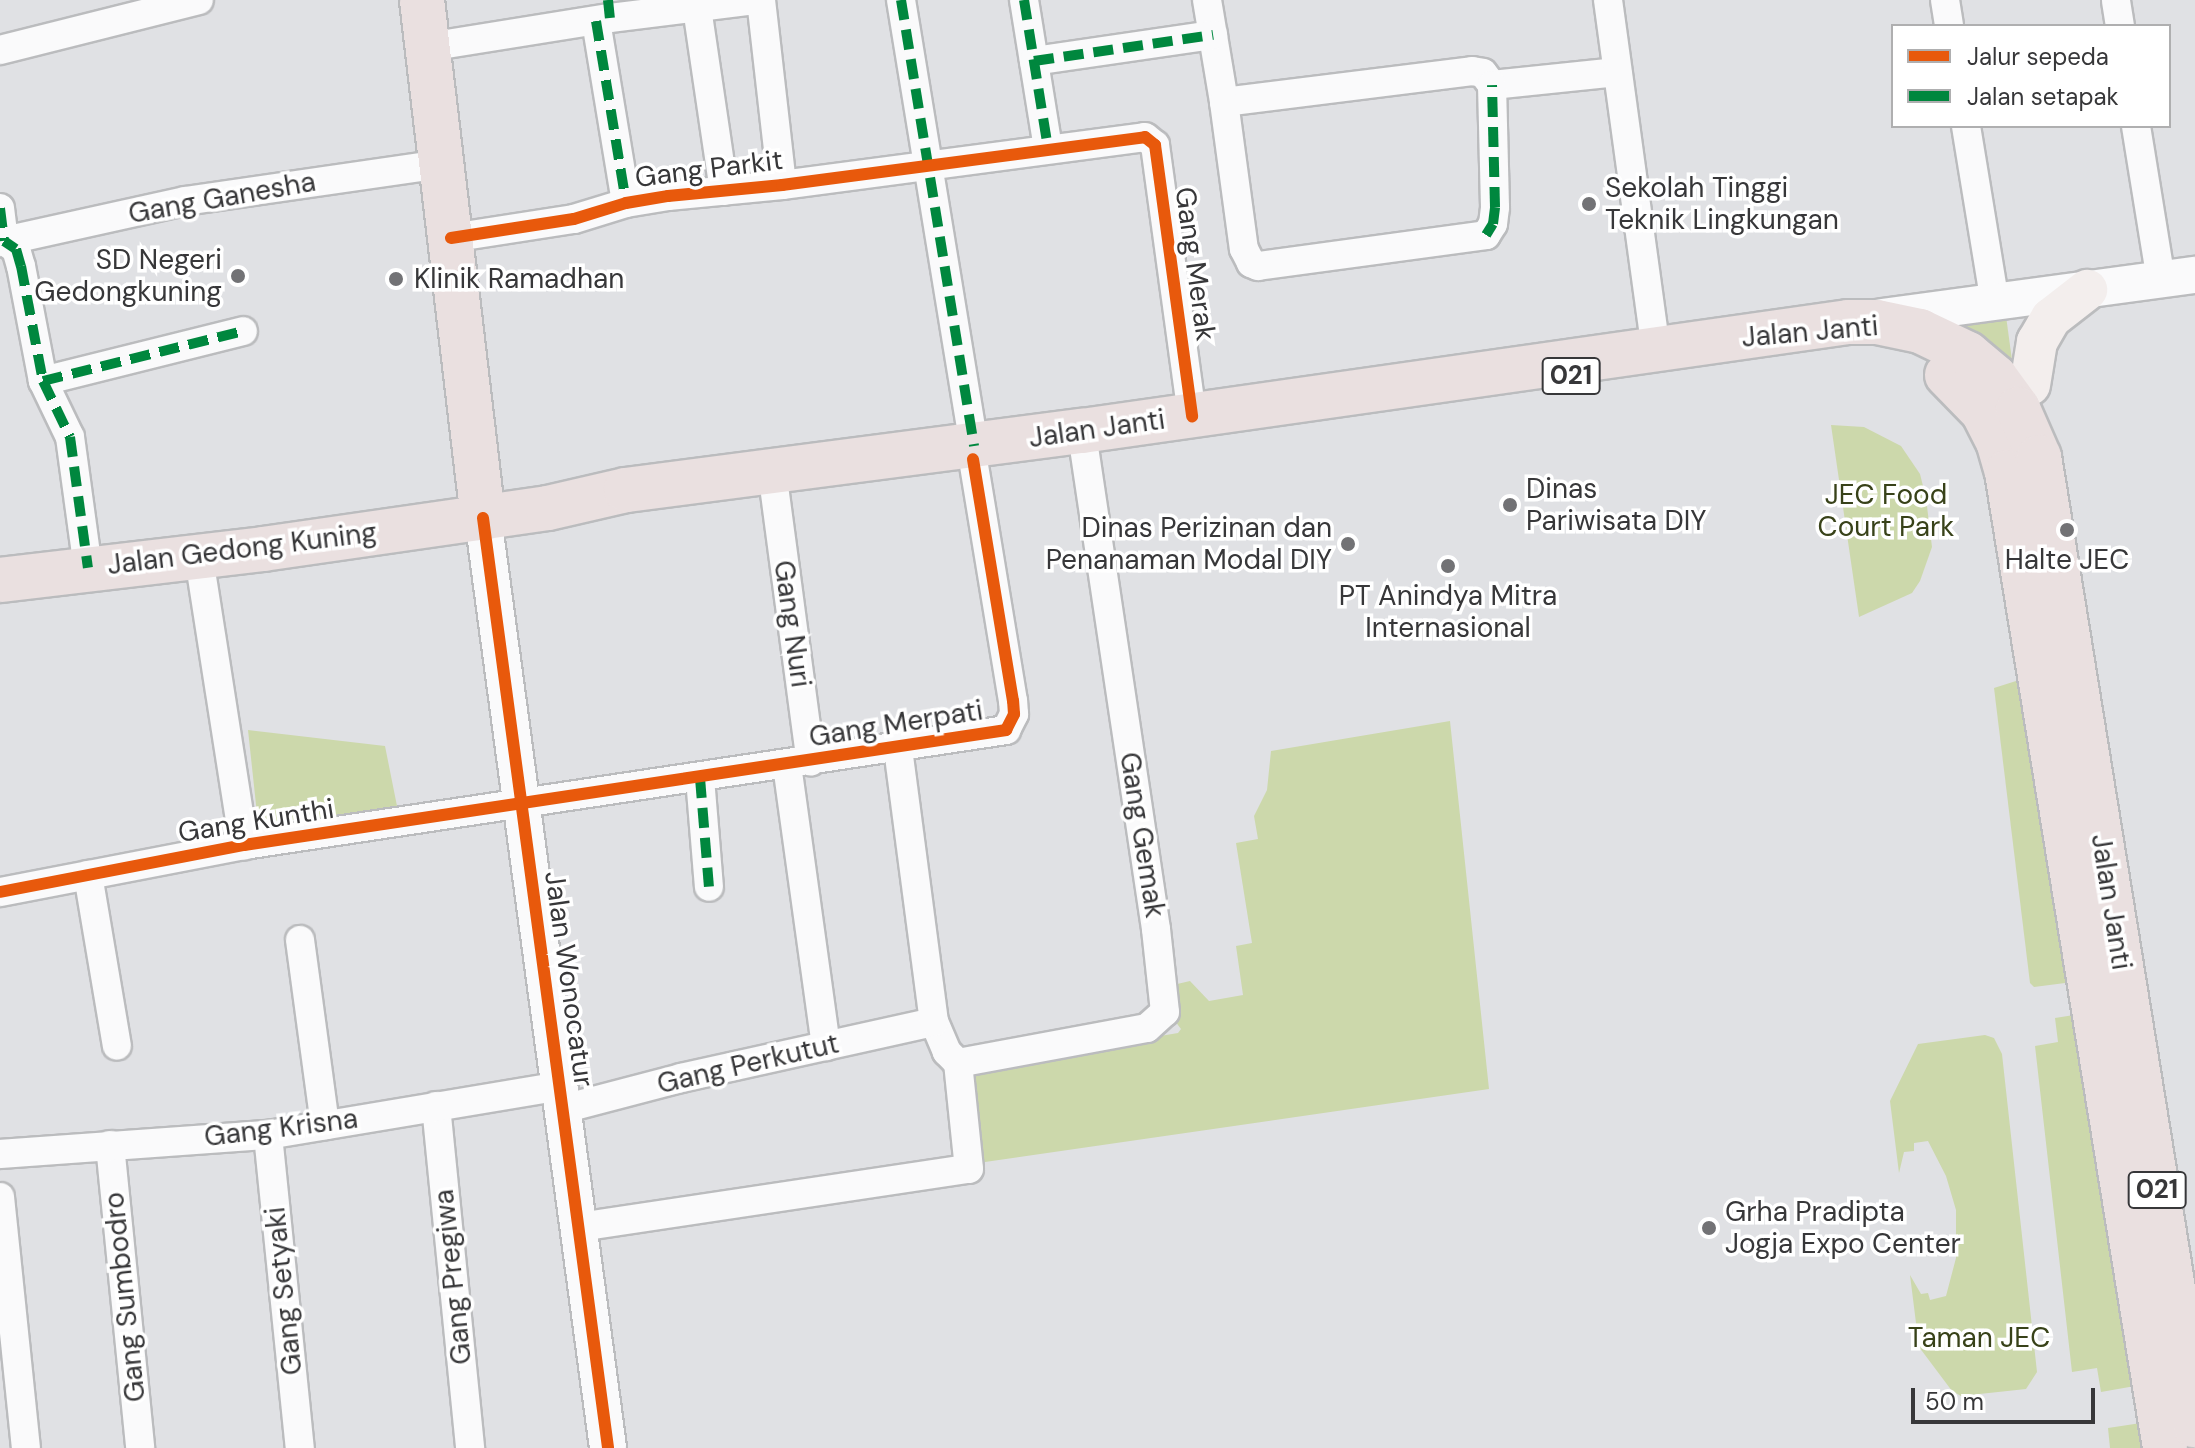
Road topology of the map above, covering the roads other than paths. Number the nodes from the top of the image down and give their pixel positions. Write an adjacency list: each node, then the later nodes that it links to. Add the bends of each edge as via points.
1 (199, 0): 14 (street)
2 (422, 0): 13 (main road)
3 (751, 0): 9 (street); 25 (street)
4 (901, 0): 23 (street)
5 (1024, 0): 15 (street)
6 (1207, 0): 12 (street)
7 (1608, 0): 16 (street)
8 (1945, 0): 11 (street)
9 (697, 8): 10 (street); 26 (street)
10 (605, 13): 13 (street); 27 (street)
11 (1949, 24)
12 (1213, 35): 15 (street); 18 (street)
13 (428, 47): 24 (main road)
14 (0, 50)
15 (1034, 61): 22 (street)
16 (1617, 72): 17 (street); 36 (street)
17 (1492, 85): 18 (street, via 1483,73 1472,71); 18 (street, via 1495,207 1486,235 1258,266 1244,249)
18 (1224, 102)
19 (1966, 128): 33 (street)
20 (2137, 128): 31 (street)
21 (1131, 137): 22 (street, Gang Parkit); 39 (street, Gang Merak, via 1150,138 1155,145)
22 (1048, 148): 23 (street, Gang Parkit)
23 (927, 163): 25 (street, Gang Parkit); 41 (street)
24 (442, 164): 29 (main road); 30 (street, Gang Ganesha, via 185,201)
25 (782, 185): 26 (street, Gang Parkit)
26 (724, 191): 27 (street, Gang Parkit)
27 (626, 203): 29 (street, Gang Parkit, via 574,219)
28 (0, 208): 30 (street)
29 (451, 238): 45 (main road)
30 (2, 241): 37 (street, via 16,249 21,266)
31 (2178, 278): 32 (street)
32 (2087, 290): 33 (street); 38 (main road, via 2051,318 2037,342)
33 (2006, 301): 34 (street); 38 (street)
34 (1848, 322): 36 (main road, Jalan Janti / 021); 42 (main road, Jalan Janti / 021, via 1906,326 1954,345 1983,364 2018,409)
35 (243, 331): 37 (street)
36 (1656, 350): 39 (main road, Jalan Janti / 021)
37 (43, 381): 47 (street, via 75,457)
38 (2030, 385): 42 (street)
39 (1192, 416): 41 (main road, Jalan Janti / 021)
40 (1084, 445): 41 (main road, Jalan Janti / 021); 58 (main road, Jalan Janti / 021, via 1834,339 1878,342 1923,360 1973,398 1992,426 2003,456); 62 (street, Gang Gemak, via 1165,1012 1147,1028)
41 (974, 452): 43 (main road, Jalan Janti / 021); 44 (main road, Jalan Janti / 021, via 626,490); 49 (street, Gang Merpati, via 1014,714 1006,730)
42 (2043, 476): 58 (main road, Jalan Janti / 021)
43 (774, 486): 44 (main road, Jalan Janti / 021, via 614,506); 50 (street, Gang Nuri)
44 (548, 508): 45 (main road, Jalan Janti)
45 (483, 518): 46 (main road, Jalan Gedong Kuning); 52 (street, Jalan Wonocatur)
46 (199, 558): 47 (main road, Jalan Gedong Kuning); 53 (street)
47 (88, 568): 48 (main road, Jalan Gedong Kuning)
48 (0, 580)
49 (898, 749): 50 (street, Gang Merpati); 59 (street)
50 (799, 764): 51 (street, Gang Merpati); 61 (street, Gang Nuri)
51 (700, 778): 52 (street, Gang Merpati); 55 (street)
52 (521, 805): 53 (street, Gang Kunthi); 63 (street, Jalan Wonocatur)
53 (244, 845): 54 (street, Gang Kunthi)
54 (88, 875): 56 (street, Gang Kunthi); 60 (street)
55 (709, 887)
56 (0, 892)
57 (300, 940): 65 (street)
58 (2108, 992): 71 (main road, Jalan Janti / 021)
59 (934, 1022): 61 (street, Gang Perkutut); 62 (street)
60 (117, 1046)
61 (826, 1046): 63 (street, Gang Perkutut)
62 (958, 1063): 70 (street, via 971,1164 964,1173)
63 (562, 1098): 64 (street, Gang Krisna); 70 (street, Jalan Wonocatur)
64 (436, 1106): 65 (street, Gang Krisna); 75 (street, Gang Pregiwa)
65 (325, 1125): 66 (street, Gang Krisna)
66 (268, 1135): 67 (street, Gang Krisna); 74 (street, Gang Setyaki)
67 (110, 1145): 68 (street, Gang Krisna); 73 (street, Gang Sumbodro)
68 (0, 1154)
69 (0, 1197): 72 (street)
70 (579, 1227): 76 (street, Jalan Wonocatur)
71 (2180, 1405): 77 (main road, Jalan Janti / 021)
72 (26, 1448)
73 (140, 1448)
74 (300, 1448)
75 (470, 1448)
76 (608, 1448)
77 (2165, 1448)

